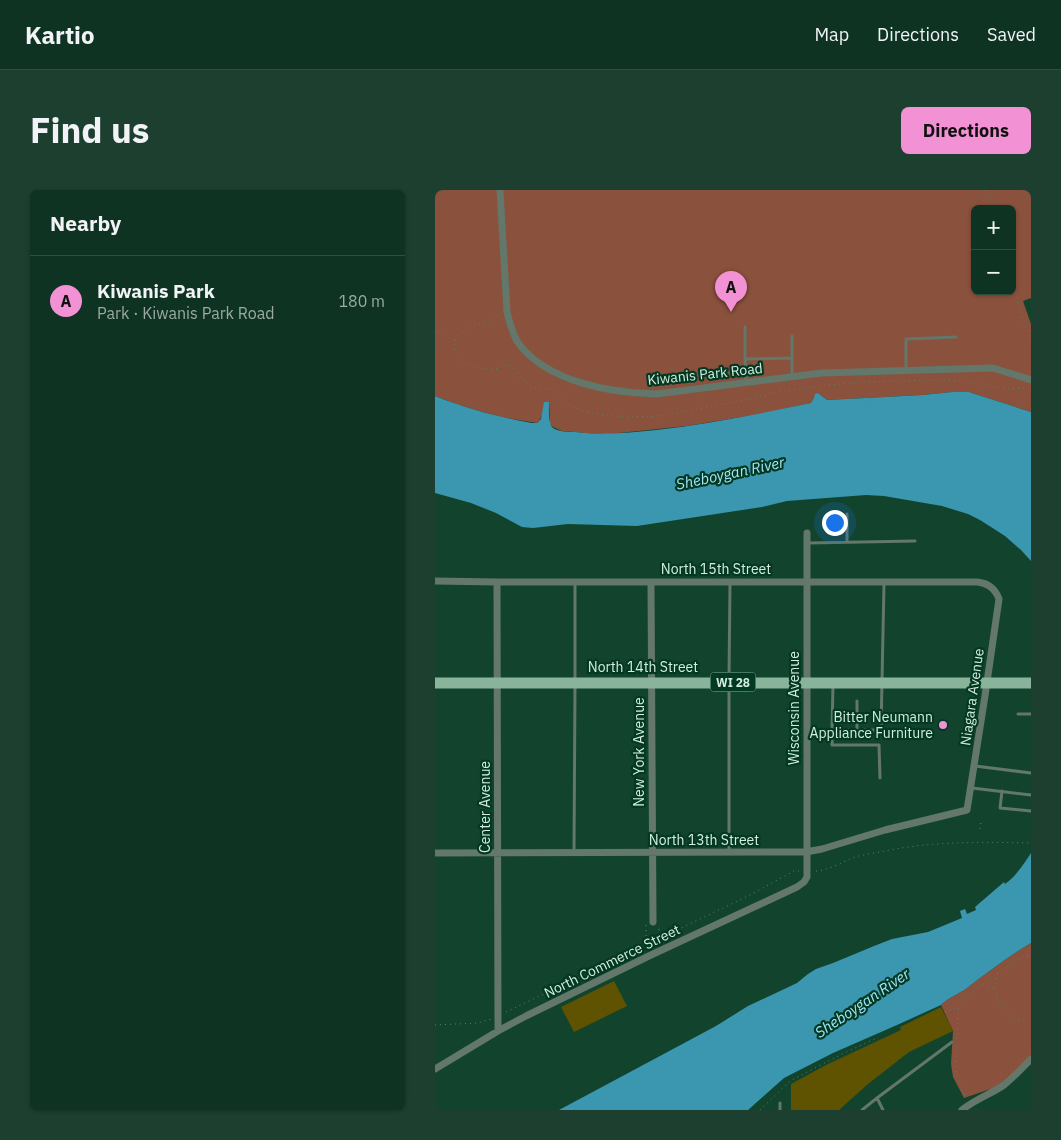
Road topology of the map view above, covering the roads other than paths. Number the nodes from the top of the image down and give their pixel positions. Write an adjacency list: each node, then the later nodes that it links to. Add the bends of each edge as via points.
1 (500, 190): 10 (street, Kiwanis Park Road, via 507,312 514,335 532,357 563,376 621,392 656,394)
2 (745, 327): 6 (lane)
3 (792, 336): 5 (lane)
4 (956, 337): 7 (lane, via 906,339)
5 (791, 358): 6 (lane); 8 (lane)
6 (745, 359): 10 (lane)
7 (906, 371): 8 (street, Kiwanis Park Road); 9 (street, Kiwanis Park Road, via 993,368)
8 (792, 377): 10 (street, Kiwanis Park Road)
9 (1031, 380)
10 (746, 383)
11 (847, 514): 15 (lane)
12 (807, 533): 14 (street, Wisconsin Avenue)
13 (915, 541): 15 (lane)
14 (807, 542): 15 (lane); 21 (street, Wisconsin Avenue)
15 (847, 542)
16 (435, 581): 17 (street, North 15th Street)
17 (497, 582): 18 (street, North 15th Street); 29 (street, Center Avenue)
18 (575, 582): 19 (street, North 15th Street); 30 (lane)
19 (651, 582): 20 (street, North 15th Street); 24 (street, New York Avenue)
20 (730, 582): 21 (street, North 15th Street); 25 (lane)
21 (807, 582): 22 (street, North 15th Street); 26 (street, Wisconsin Avenue)
22 (884, 582): 23 (street, North 15th Street, via 980,582); 33 (lane)
23 (994, 589): 31 (street, Niagara Avenue, via 999,601)
24 (651, 682): 25 (main road, North 14th Street / WI 28); 30 (main road, North 14th Street / WI 28); 52 (street, New York Avenue)
25 (729, 682): 26 (main road, North 14th Street / WI 28); 47 (lane)
26 (806, 682): 27 (main road, North 14th Street / WI 28); 48 (street, Wisconsin Avenue)
27 (833, 682): 33 (main road, North 14th Street / WI 28); 37 (lane)
28 (435, 683): 29 (main road, North 14th Street / WI 28)
29 (497, 683): 30 (main road, North 14th Street / WI 28); 50 (street, Center Avenue)
30 (575, 683): 51 (lane)
31 (987, 683): 32 (main road, North 14th Street / WI 28); 33 (main road, North 14th Street / WI 28); 39 (street, Niagara Avenue)
32 (1031, 683)
33 (882, 684): 38 (lane, via 881,730)
34 (857, 701): 38 (lane)
35 (1018, 714): 36 (lane)
36 (1031, 714)
37 (832, 730): 38 (lane); 41 (lane, via 832,745 879,745)
38 (857, 730)
39 (975, 766): 40 (lane); 42 (street, Niagara Avenue)
40 (1031, 773)
41 (880, 778)
42 (971, 788): 43 (lane); 45 (street, Niagara Avenue)
43 (1002, 791): 44 (lane); 46 (lane, via 1000,808)
44 (1031, 795)
45 (967, 810): 48 (street, North 13th Street)
46 (1031, 811)
47 (729, 852): 48 (street, North 13th Street); 52 (street, North 13th Street)
48 (807, 852): 53 (street, Wisconsin Avenue)
49 (435, 853): 50 (street, North 13th Street)
50 (497, 853): 51 (street, North 13th Street); 55 (street, Center Avenue)
51 (574, 853): 52 (street, North 13th Street)
52 (652, 853): 54 (street, New York Avenue)
53 (804, 882): 55 (street, North Commerce Street)
54 (653, 922)
55 (498, 1031): 58 (street, North Commerce Street)
56 (952, 1042): 59 (lane)
57 (1031, 1061): 64 (street, via 1004,1084)
58 (435, 1069)
59 (877, 1098): 62 (lane); 63 (lane)
60 (780, 1103): 61 (lane)
61 (780, 1110)
62 (863, 1110)
63 (883, 1110)
64 (962, 1110)

